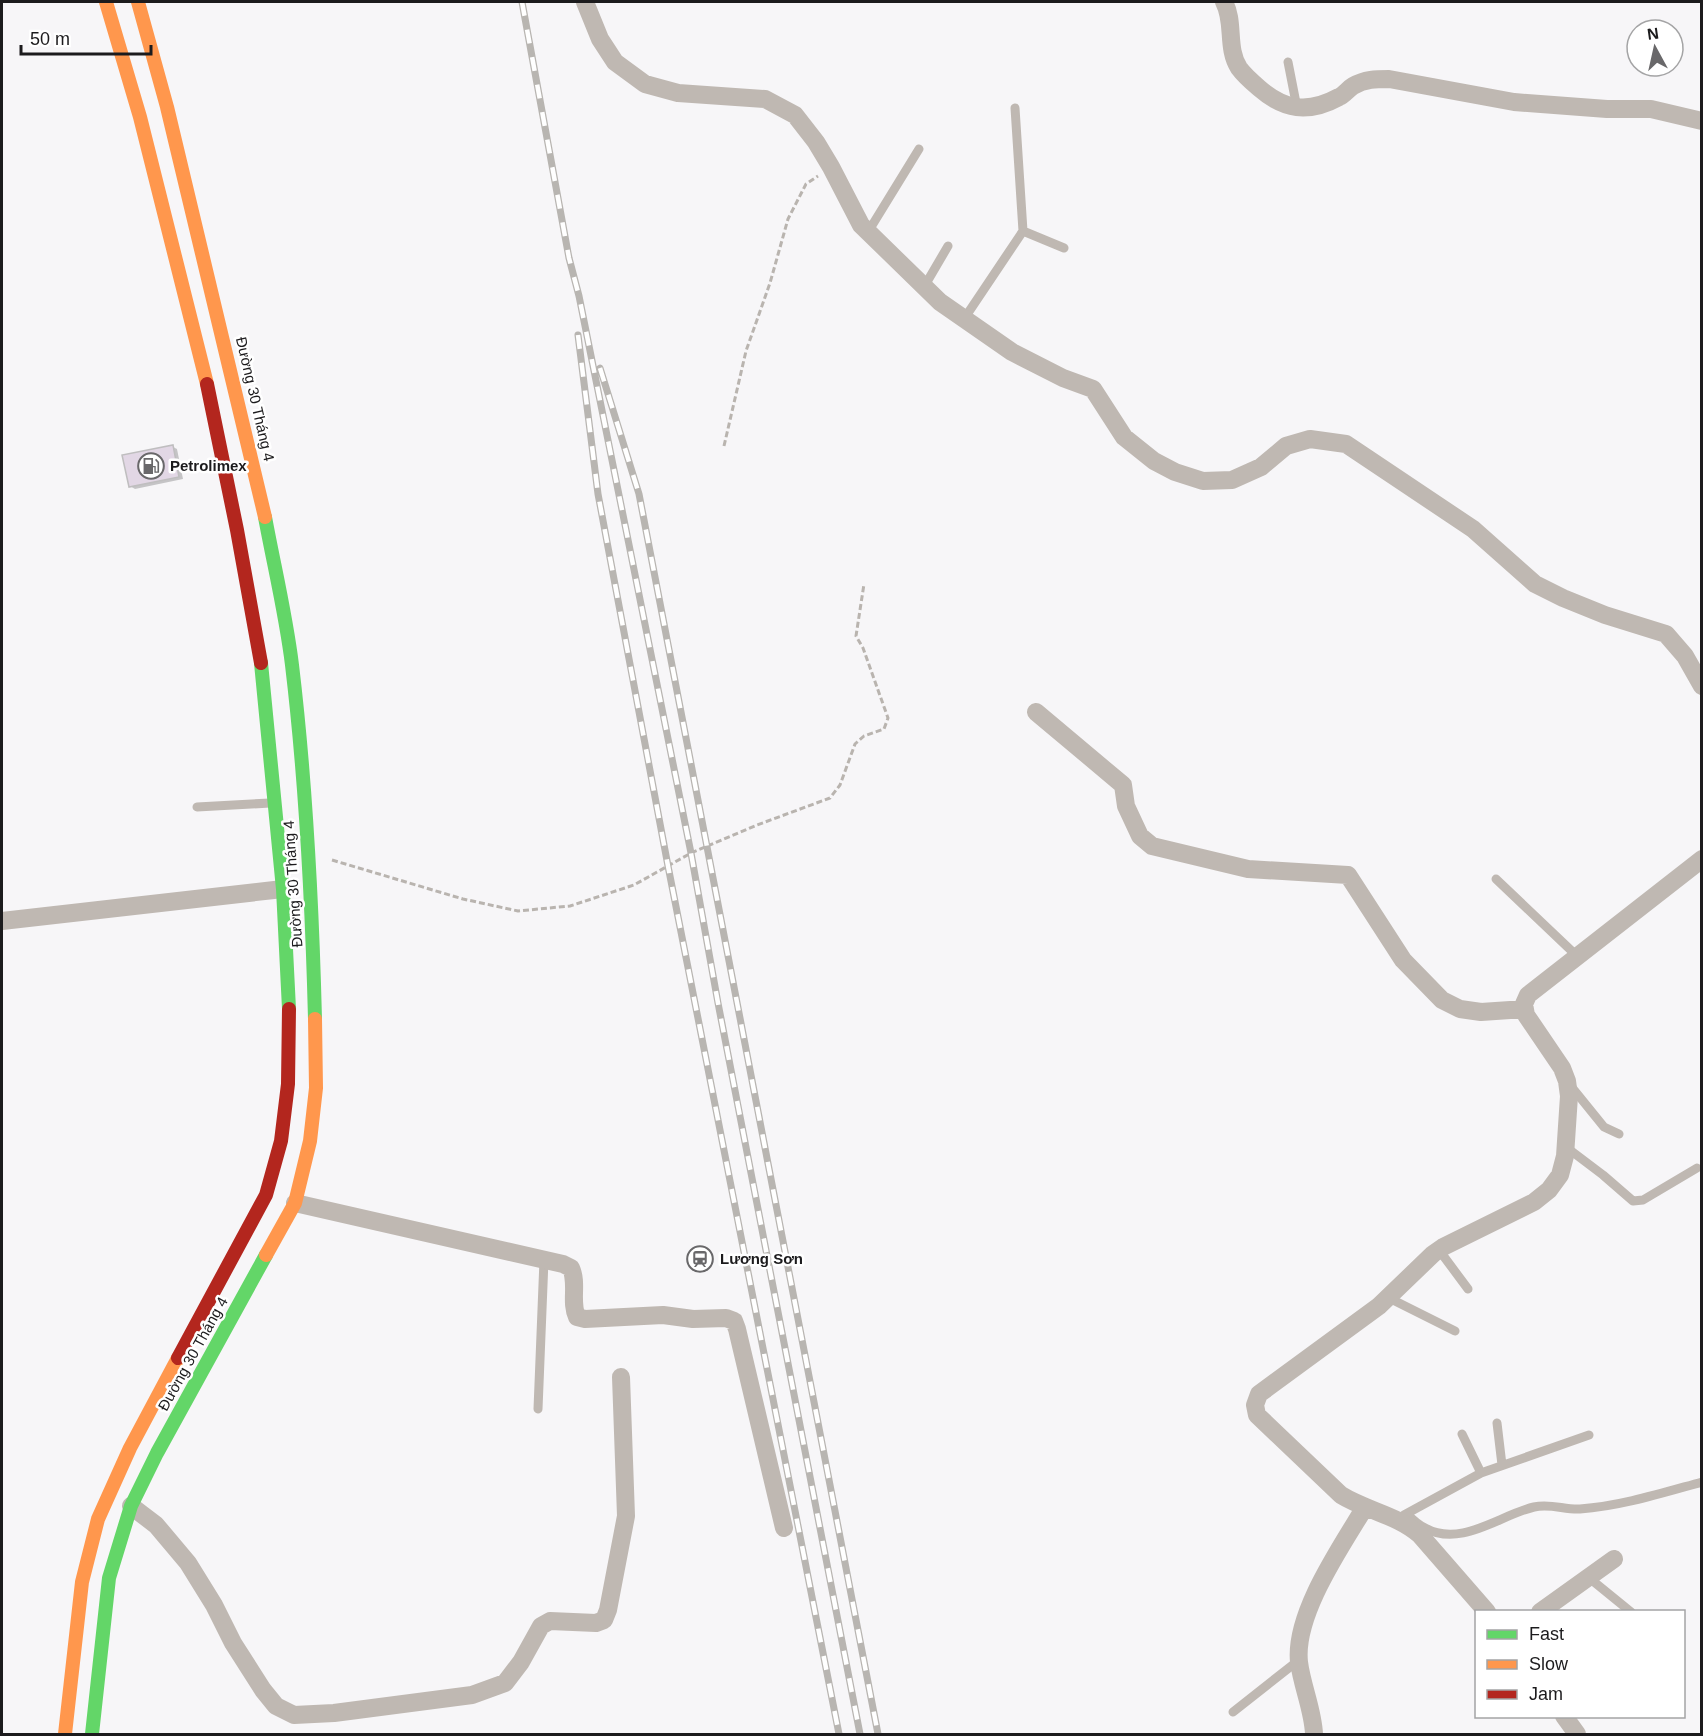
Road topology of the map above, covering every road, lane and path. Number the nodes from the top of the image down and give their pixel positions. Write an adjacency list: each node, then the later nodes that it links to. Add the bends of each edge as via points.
1 (106, 2): 18 (highway, Đường 30 Tháng 4, via 140,117)
2 (138, 2): 17 (highway, Đường 30 Tháng 4)
3 (585, 2): 10 (street, via 600,39 615,62 645,84 678,93 765,99 795,115)
4 (1224, 2): 7 (street, via 1229,10 1232,47 1239,68 1275,102)
5 (1288, 62): 7 (lane)
6 (1015, 108): 11 (lane)
7 (1297, 108): 8 (street, via 1321,105 1369,79 1389,79 1514,102 1651,109)
8 (1701, 121)
9 (919, 149): 12 (lane)
10 (831, 167): 12 (street); 19 (path, via 806,184 788,219 746,351)
11 (1023, 231): 14 (lane); 16 (lane)
12 (868, 232): 15 (street)
13 (948, 246): 15 (lane)
14 (1064, 248)
15 (924, 287): 16 (street)
16 (964, 319): 21 (street, via 1012,352 1093,390 1124,437 1175,472 1203,481 1232,480 1261,467 1286,446 1310,439 1346,444 1473,529 1535,584 1605,615 1666,634 1685,656)
17 (238, 397): 18 (highway); 25 (highway, Đường 30 Tháng 4, via 265,514 292,663)
18 (212, 403): 23 (highway, Đường 30 Tháng 4, via 262,669)
19 (724, 446)
20 (864, 584): 25 (path, via 856,636 888,718 884,729 855,744 840,785 830,798 691,853 634,885 570,906 518,910 463,899)
21 (1701, 686)
22 (1036, 712): 31 (street, via 1123,785 1126,806 1140,836 1152,846 1248,869 1348,875 1403,960 1442,1000 1460,1009 1481,1012)
23 (274, 803): 24 (lane); 28 (highway, Đường 30 Tháng 4)
24 (197, 807)
25 (307, 852): 36 (highway, Đường 30 Tháng 4, via 314,948 316,1088 310,1142)
26 (1701, 860): 30 (street)
27 (1496, 879): 30 (lane)
28 (283, 889): 29 (street); 36 (highway, Đường 30 Tháng 4, via 288,1084 281,1141)
29 (2, 921)
30 (1577, 956): 31 (street, via 1528,995)
31 (1525, 1009): 32 (street)
32 (1567, 1081): 33 (lane, via 1604,1127); 34 (street)
33 (1619, 1134)
34 (1566, 1148): 35 (lane, via 1633,1202); 37 (street, via 1560,1175 1549,1190 1534,1202)
35 (1697, 1168)
36 (281, 1199): 38 (street); 50 (highway, Đường 30 Tháng 4); 62 (highway, Đường 30 Tháng 4, via 130,1448 98,1519 82,1582)
37 (1439, 1250): 39 (lane); 40 (street)
38 (544, 1260): 43 (lane); 53 (street, via 571,1268 577,1317 663,1315 726,1318 734,1322)
39 (1468, 1289)
40 (1389, 1298): 41 (lane); 51 (street, via 1259,1394 1255,1405 1257,1415 1341,1495)
41 (1455, 1331)
42 (621, 1377): 50 (street, via 626,1516 604,1620 550,1621 541,1626 505,1683 472,1695 334,1713 294,1715 276,1706 233,1643 188,1563 156,1525)
43 (538, 1409)
44 (1497, 1423): 47 (lane)
45 (1462, 1434): 48 (lane)
46 (1589, 1435): 47 (lane)
47 (1502, 1466): 48 (lane)
48 (1481, 1473): 52 (lane)
49 (1701, 1482): 52 (lane, via 1577,1510 1536,1507 1468,1533 1426,1529)
50 (131, 1506): 63 (highway, Đường 30 Tháng 4, via 109,1578)
51 (1365, 1507): 52 (street); 59 (street, via 1322,1580 1302,1628)
52 (1402, 1517): 56 (street)
53 (784, 1528)
54 (1614, 1559): 55 (street)
55 (1588, 1577): 57 (street); 58 (lane)
56 (1485, 1610)
57 (1541, 1610)
58 (1630, 1610)
59 (1299, 1660): 60 (lane); 64 (street)
60 (1233, 1712)
61 (1565, 1718): 65 (street)
62 (65, 1734)
63 (92, 1734)
64 (1314, 1734)
65 (1577, 1734)

